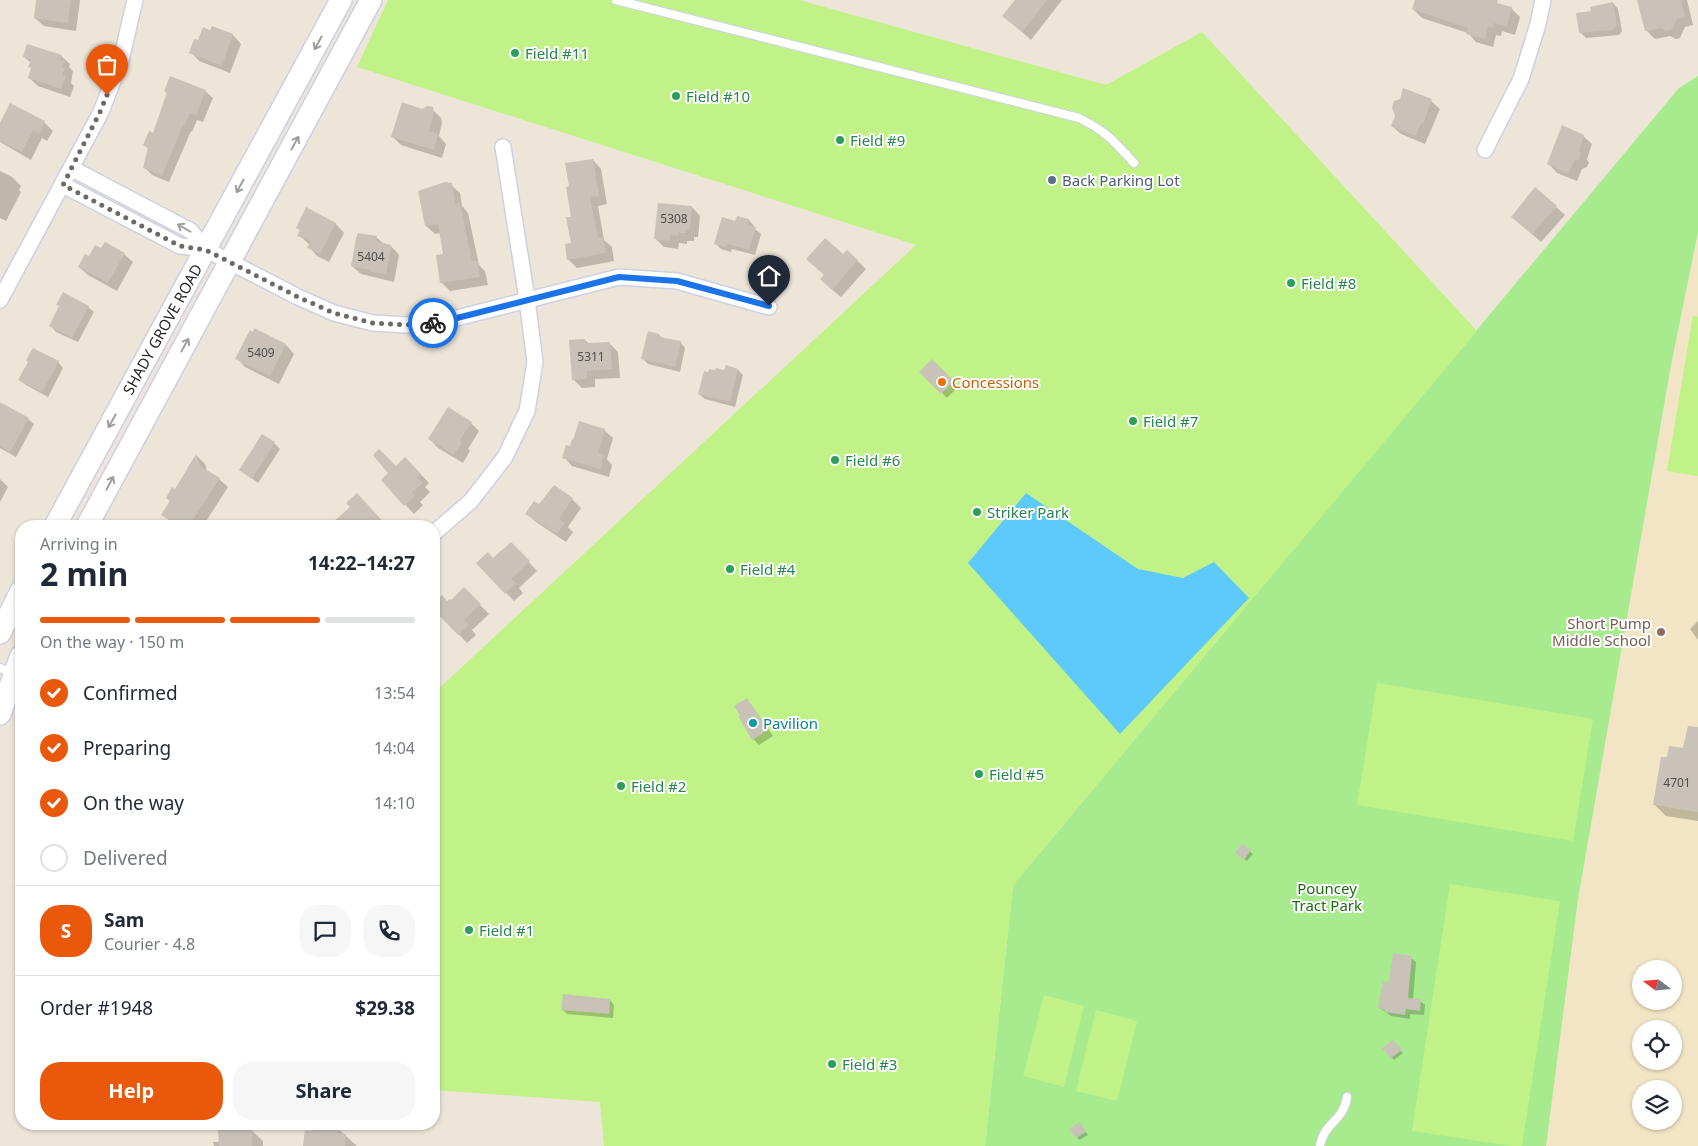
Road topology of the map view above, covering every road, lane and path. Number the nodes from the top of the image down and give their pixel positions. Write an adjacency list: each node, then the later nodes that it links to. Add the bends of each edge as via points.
1 (135, 0): 9 (street, via 121,60 100,112)
2 (340, 0): 11 (main road, SHADY GROVE ROAD, one-way to 11)
3 (371, 0): 12 (main road, SHADY GROVE ROAD, one-way to 3)
4 (616, 0): 8 (lane, via 1079,118 1109,135)
5 (1543, 0): 7 (street, via 1520,79)
6 (502, 147): 13 (street)
7 (1485, 150)
8 (1134, 163)
9 (71, 168): 10 (street); 11 (street, one-way to 9, via 191,231)
10 (63, 185): 11 (street, via 180,246); 14 (street)
11 (206, 250): 12 (street); 16 (main road, SHADY GROVE ROAD, one-way to 16)
12 (230, 262): 13 (street, via 334,313 373,323 406,325 445,321); 17 (main road, SHADY GROVE ROAD, one-way to 12)
13 (527, 299): 15 (street, via 619,277 677,281); 18 (street, via 535,362 527,411 505,457 471,501)
14 (0, 300)
15 (769, 306)
16 (58, 520)
17 (90, 520)
18 (440, 528)
19 (15, 603): 20 (main road)
20 (0, 633)
21 (12, 666): 22 (main road)
22 (0, 714)
23 (1347, 1097): 24 (lane, via 1343,1111 1324,1132)
24 (1320, 1146)

